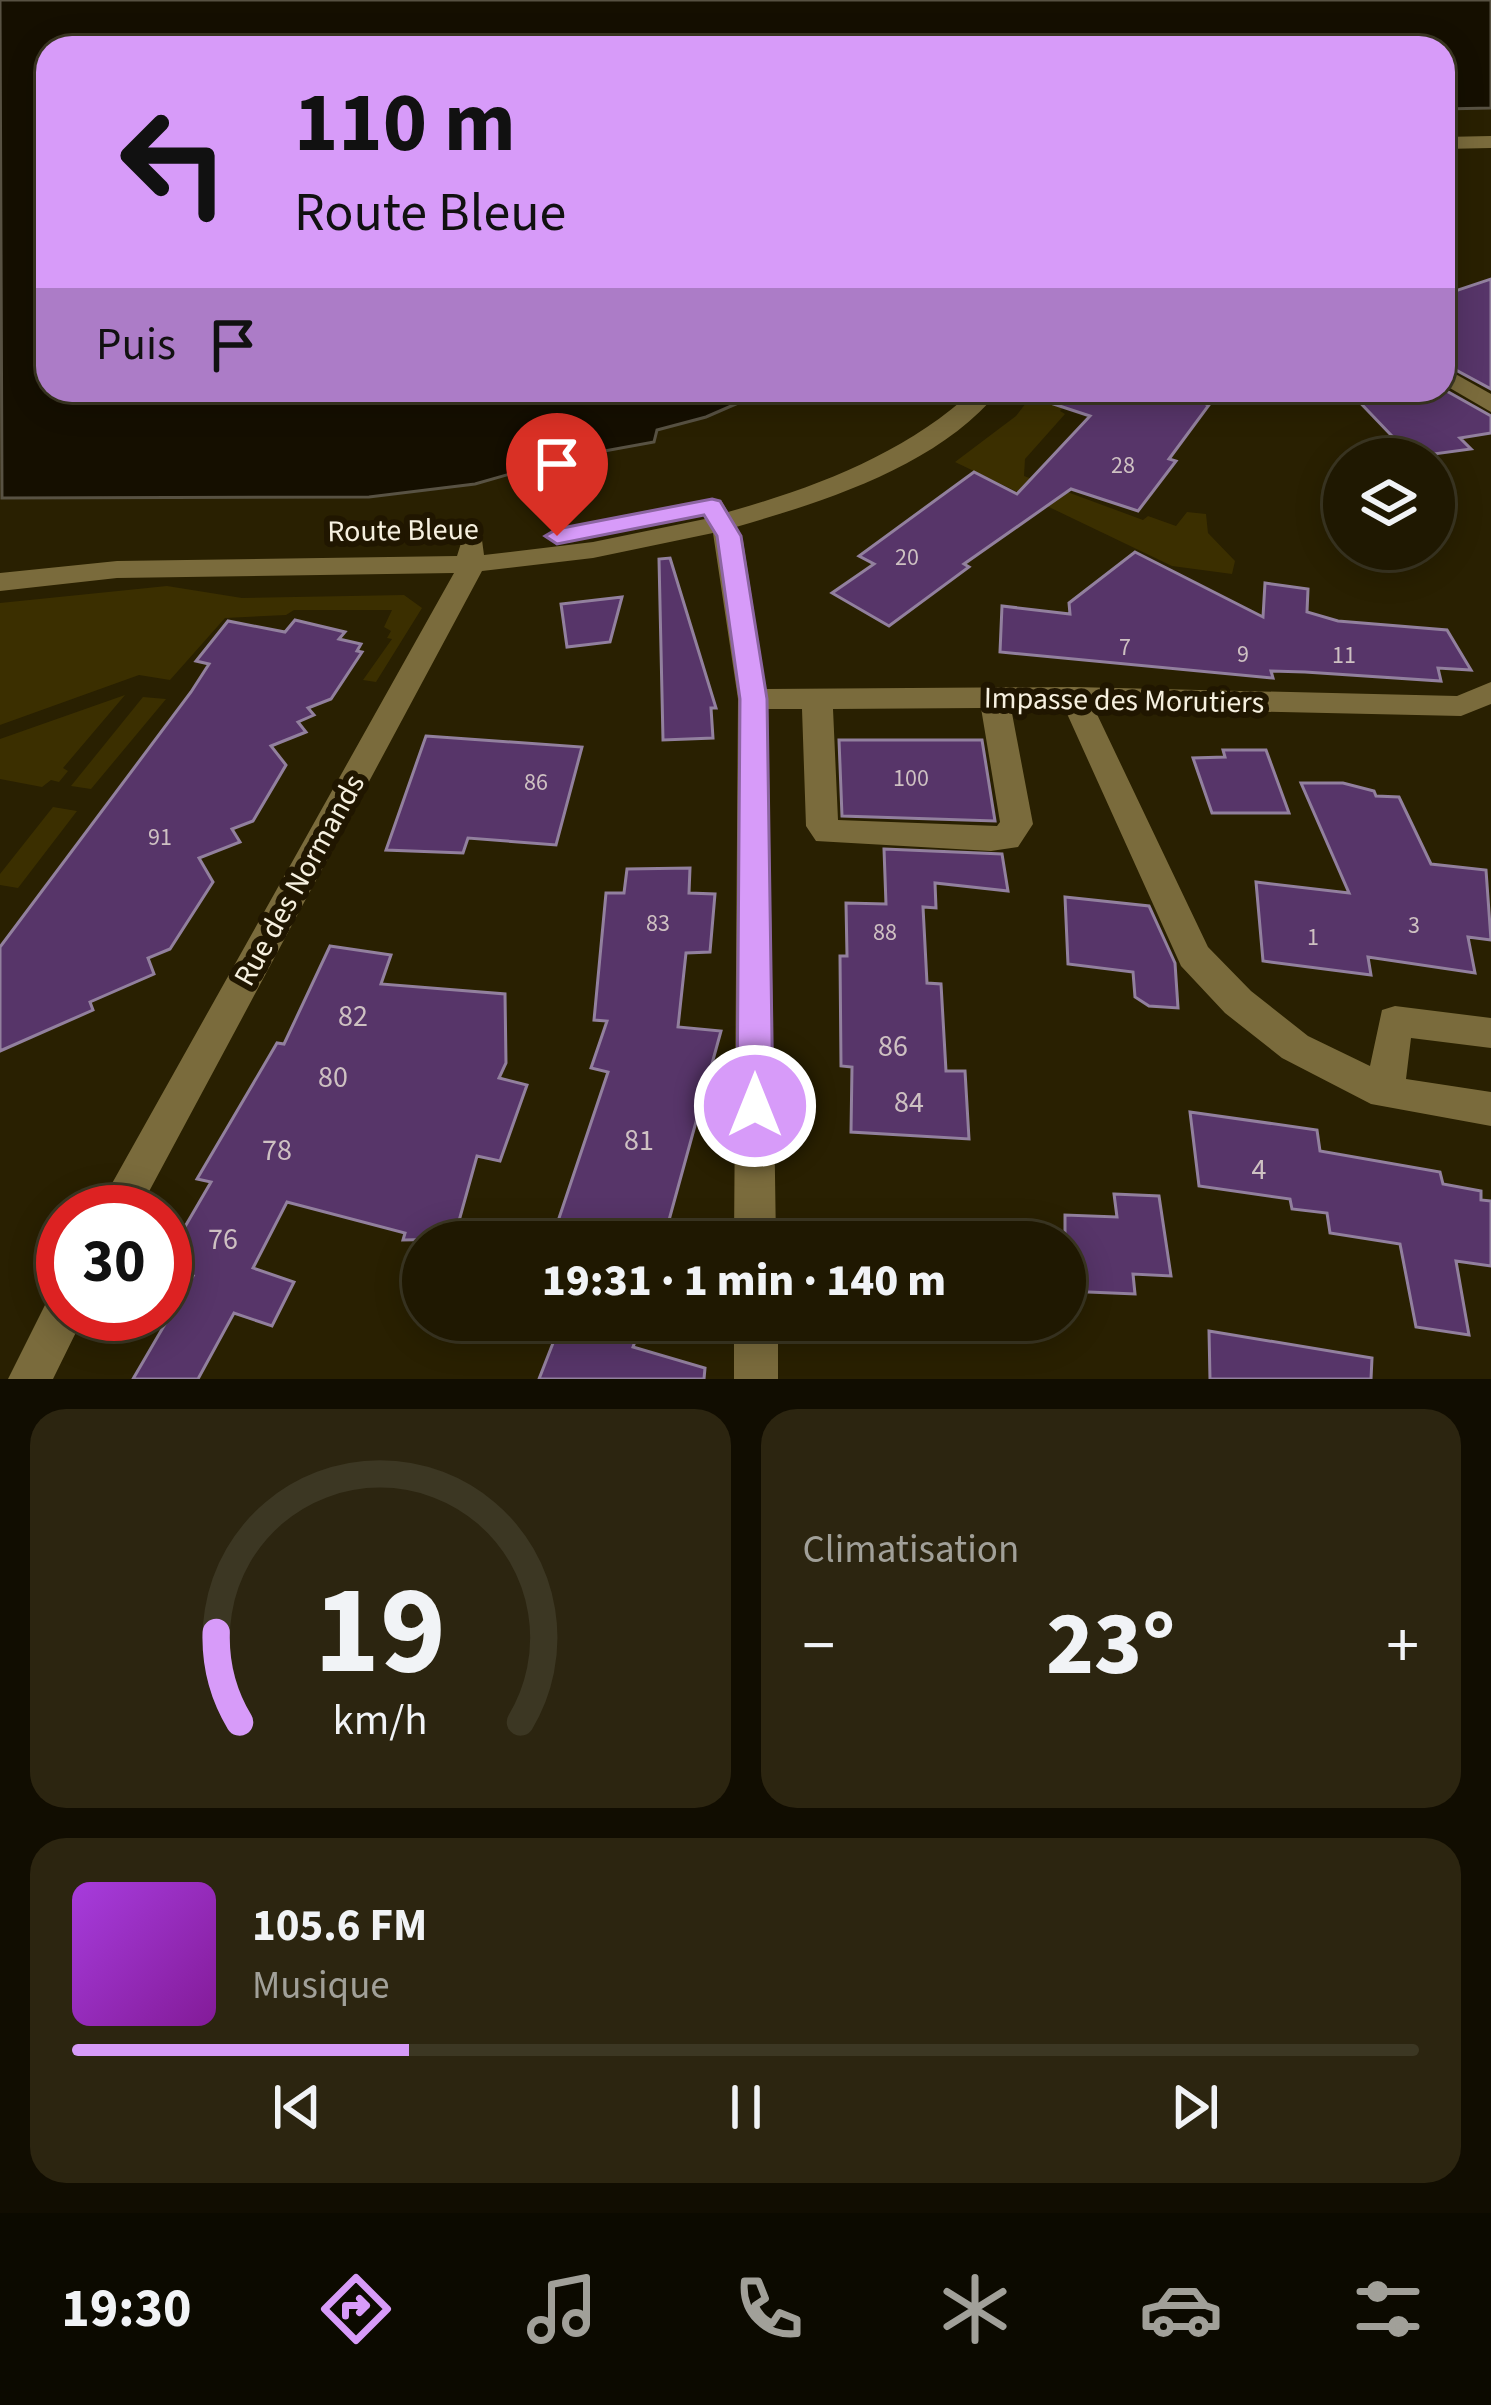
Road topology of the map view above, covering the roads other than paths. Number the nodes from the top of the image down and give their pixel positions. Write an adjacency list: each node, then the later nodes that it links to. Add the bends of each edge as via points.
1 (1491, 146): 2 (street)
2 (1455, 147)
3 (1455, 382): 6 (street)
4 (940, 402): 7 (street, Route Bleue, via 855,456)
5 (971, 402): 7 (street, Route Bleue, via 882,465)
6 (1491, 405)
7 (718, 514): 8 (street, Route Bleue, via 610,548); 14 (street)
8 (471, 555): 9 (street, Route Bleue, via 131,550); 10 (street, Route Bleue, via 124,567); 19 (street, Rue des Normands, via 467,580)
9 (0, 565)
10 (0, 582)
11 (1491, 692): 12 (street, Impasse des Morutiers, via 1461,706)
12 (1074, 697): 13 (street, Impasse des Morutiers); 17 (street, via 1194,956 1295,1046)
13 (994, 698): 15 (street, Impasse des Morutiers); 15 (street, via 1018,824 1006,838 991,839 828,832)
14 (753, 699): 15 (street, Impasse des Morutiers); 20 (street)
15 (817, 699)
16 (1491, 1034): 17 (street, via 1395,1022)
17 (1385, 1092): 18 (street)
18 (1491, 1109)
19 (131, 1185)
20 (755, 1221)
21 (49, 1341): 23 (street)
22 (756, 1341): 24 (street)
23 (30, 1379)
24 (756, 1379)

